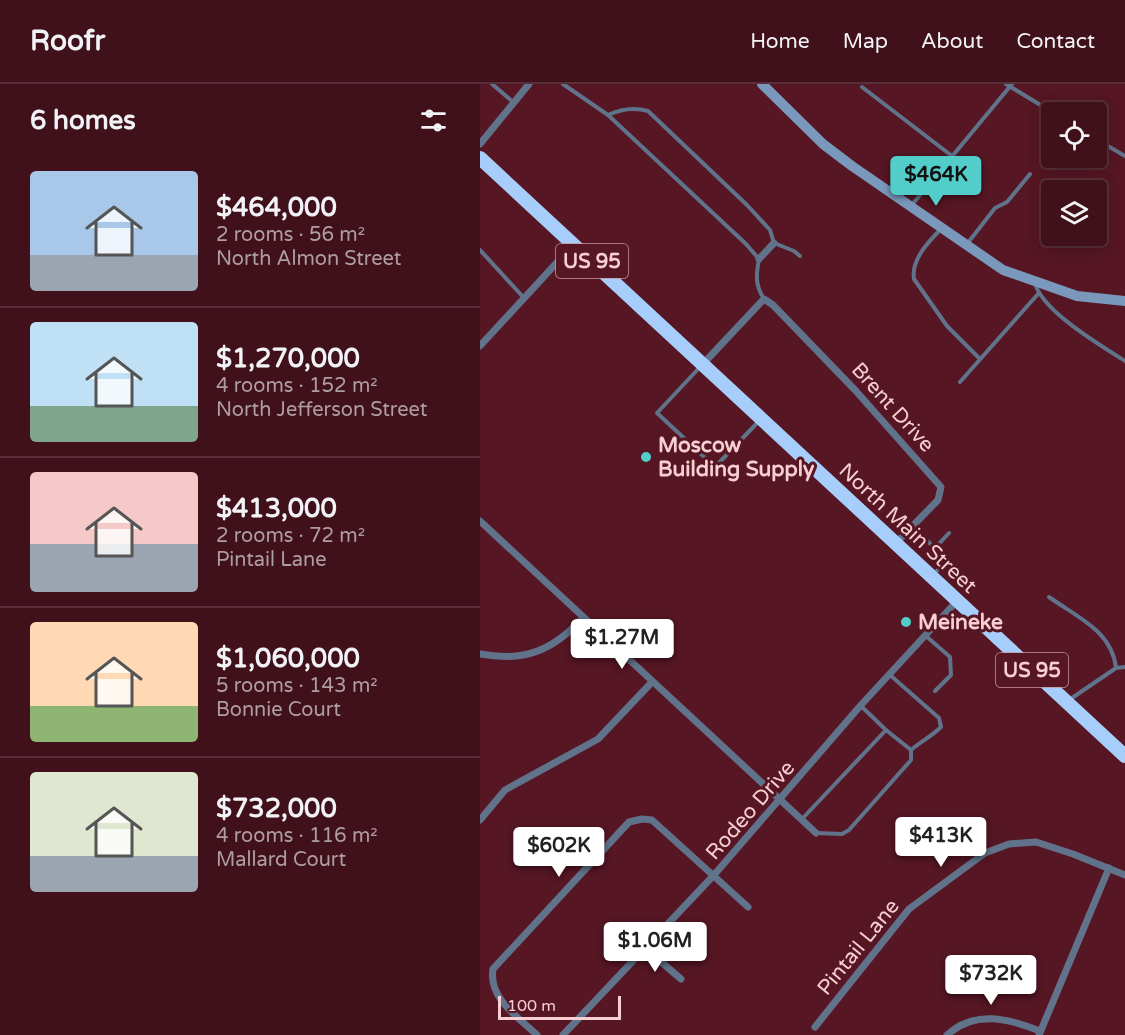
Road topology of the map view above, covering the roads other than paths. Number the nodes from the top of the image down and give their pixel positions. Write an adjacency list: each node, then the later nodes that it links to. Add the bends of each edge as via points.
1 (492, 84): 7 (lane)
2 (529, 84): 7 (street)
3 (563, 84): 9 (lane)
4 (762, 84): 16 (street, via 824,144)
5 (1009, 85): 8 (lane); 12 (lane)
6 (862, 87): 12 (lane)
7 (513, 103): 10 (street)
8 (1041, 105)
9 (608, 115): 18 (lane, via 639,108 657,117 747,205 770,230); 23 (lane, via 712,210)
10 (480, 144)
11 (1107, 145): 13 (lane)
12 (952, 156): 16 (lane)
13 (1125, 156)
14 (480, 158): 19 (highway, North Main Street / US 95)
15 (1030, 174): 20 (lane)
16 (910, 206): 17 (street)
17 (941, 228): 20 (street); 30 (lane, via 917,261 914,279 947,326)
18 (774, 243): 22 (lane); 23 (street)
19 (574, 244): 26 (street); 32 (highway, North Main Street / US 95)
20 (966, 244): 24 (street, via 1003,270)
21 (480, 250): 26 (lane)
22 (800, 256)
23 (759, 259): 27 (lane, via 756,281)
24 (1035, 283): 25 (lane); 28 (street, via 1077,296)
25 (1038, 294): 30 (lane); 31 (lane, via 1055,311)
26 (524, 298): 29 (street)
27 (764, 299): 32 (street); 36 (street, Brent Drive, via 802,333 937,480 942,493)
28 (1125, 301)
29 (481, 343)
30 (979, 358): 33 (lane)
31 (1125, 361)
32 (702, 365): 34 (highway, North Main Street / US 95); 34 (lane, via 657,413 715,467)
33 (960, 382)
34 (760, 420): 38 (highway, North Main Street / US 95)
35 (480, 521): 43 (street)
36 (912, 526): 38 (street, Brent Drive); 39 (lane)
37 (949, 533): 39 (lane)
38 (895, 544): 40 (highway, North Main Street / US 95)
39 (935, 548): 40 (lane, via 947,560)
40 (930, 577): 42 (highway, North Main Street / US 95)
41 (1049, 597): 47 (lane, via 1103,635 1111,644)
42 (956, 602): 44 (street, Rodeo Drive); 51 (highway, North Main Street / US 95)
43 (583, 618): 45 (street, via 566,636 543,651 498,657); 49 (street)
44 (926, 636): 48 (street, Rodeo Drive); 50 (lane, via 950,657 951,675)
45 (480, 654)
46 (1125, 667): 47 (lane)
47 (1116, 668): 51 (lane)
48 (890, 674): 52 (street, Rodeo Drive); 54 (lane, via 939,718 941,727)
49 (652, 682): 56 (street); 58 (street, via 598,739 505,790)
50 (935, 691)
51 (1066, 702): 55 (highway, North Main Street / US 95)
52 (861, 705): 53 (lane); 56 (street, Rodeo Drive)
53 (886, 730): 54 (lane); 57 (lane)
54 (911, 750): 59 (lane, via 911,760 849,830 842,834)
55 (1125, 756)
56 (781, 800): 57 (street); 61 (street, Rodeo Drive)
57 (801, 819): 59 (street)
58 (480, 820)
59 (816, 833)
60 (1109, 868): 62 (street, Pintail Lane); 66 (street, Pintail Lane, via 1036,843 1009,844 985,853 909,909); 67 (street)
61 (714, 875): 63 (street); 64 (street, Rodeo Drive); 68 (street, via 652,820 629,822 493,969 491,981 499,998)
62 (1125, 875)
63 (748, 907)
64 (645, 948): 65 (street); 69 (street, Rodeo Drive)
65 (681, 979)
66 (815, 1027)
67 (1039, 1033): 70 (street, via 1004,1018 970,1022)
68 (537, 1035)
69 (563, 1035)
70 (947, 1035)

